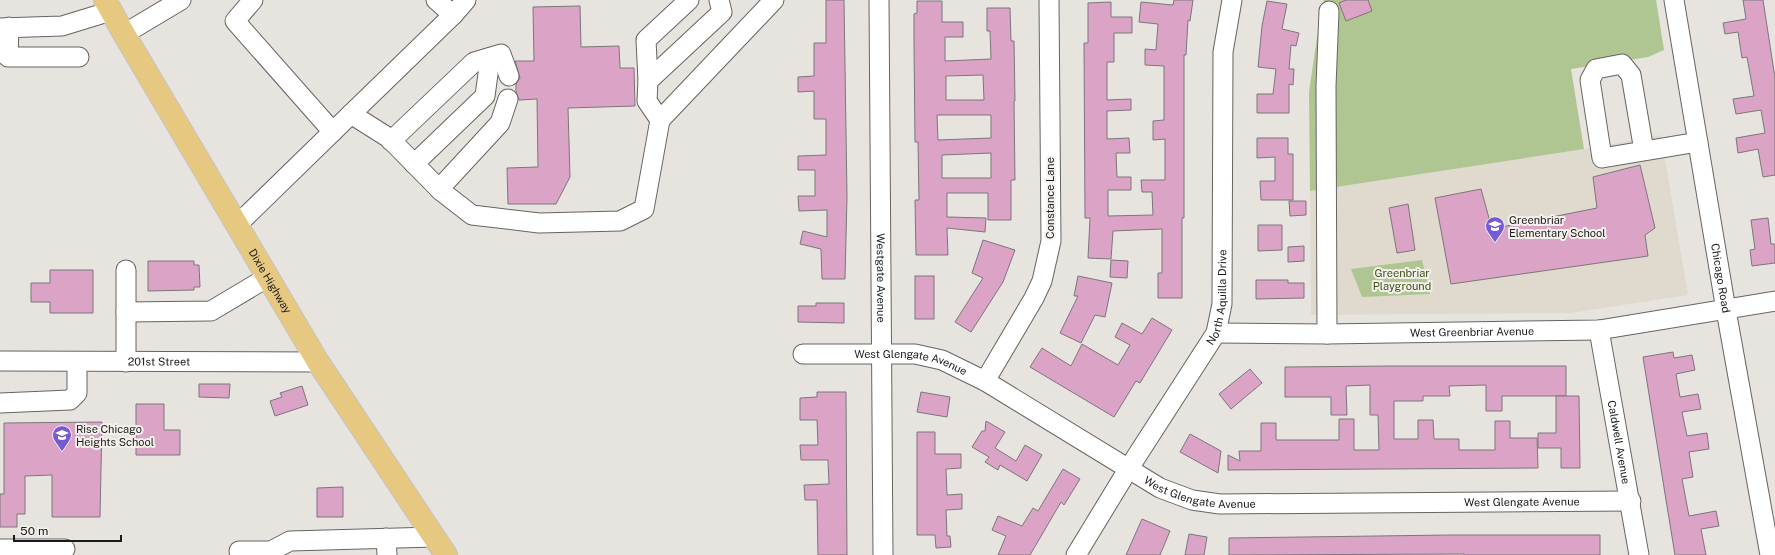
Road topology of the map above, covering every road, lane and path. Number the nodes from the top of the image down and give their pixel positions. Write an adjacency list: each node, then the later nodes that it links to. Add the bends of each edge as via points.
1 (181, 0): 16 (street)
2 (253, 0): 25 (street, via 235,21)
3 (436, 0): 14 (street)
4 (466, 0): 14 (street)
5 (689, 0): 21 (street, via 646,40)
6 (719, 0): 21 (street, via 722,12)
7 (774, 0): 24 (street)
8 (879, 0): 41 (street, Westgate Avenue)
9 (1049, 0): 46 (street, Constance Lane, via 1051,241 1044,274 1034,298)
10 (1232, 0): 38 (street, North Aquilla Drive, via 1224,52 1222,304)
11 (1674, 0): 27 (street, Chicago Road)
12 (108, 6): 15 (street, via 62,26); 16 (main road, Dixie Highway)
13 (1329, 11): 39 (street, via 1326,86)
14 (453, 16): 23 (street)
15 (4, 27): 18 (street)
16 (124, 34): 31 (main road, Dixie Highway)
17 (79, 57): 18 (street)
18 (4, 58)
19 (488, 58): 20 (street, via 501,54); 26 (street, via 474,62); 29 (street, via 485,96)
20 (509, 76)
21 (648, 81): 24 (street, via 647,101)
22 (508, 99): 30 (street, via 500,123)
23 (351, 114): 25 (street); 26 (street)
24 (660, 120): 30 (street, via 644,208 620,221 539,223 472,215)
25 (333, 132): 31 (street)
26 (391, 141): 29 (street)
27 (1698, 142): 28 (street); 35 (street, Chicago Road)
28 (1644, 151): 28 (street, via 1602,158 1590,80 1596,69 1622,64 1631,75)
29 (414, 164): 30 (street)
30 (439, 189)
31 (237, 225): 33 (main road, Dixie Highway)
32 (126, 270): 36 (street)
33 (268, 277): 36 (street, via 210,311); 45 (main road, Dixie Highway)
34 (1775, 301): 35 (street, West Greenbriar Avenue)
35 (1726, 310): 37 (street, West Greenbriar Avenue); 50 (street, Chicago Road)
36 (126, 312): 44 (street)
37 (1599, 330): 39 (street, West Greenbriar Avenue); 49 (street, Caldwell Avenue)
38 (1216, 333): 39 (street, West Greenbriar Avenue); 48 (street, North Aquilla Drive)
39 (1327, 334)
40 (802, 354): 41 (street, West Glengate Avenue)
41 (881, 355): 46 (street, West Glengate Avenue, via 915,354 942,360); 57 (street, Westgate Avenue)
42 (0, 362): 43 (street, 201st Street)
43 (77, 362): 44 (street, 201st Street); 47 (street, via 77,392 70,400)
44 (126, 362): 45 (street, 201st Street)
45 (318, 362): 51 (main road, Dixie Highway)
46 (985, 381): 48 (street, West Glengate Avenue)
47 (0, 403)
48 (1129, 468): 49 (street, West Glengate Avenue, via 1160,488 1192,500 1220,504); 58 (street, North Aquilla Drive)
49 (1631, 502): 59 (street, Caldwell Avenue)
50 (1769, 509): 60 (street, Chicago Road)
51 (434, 537): 52 (street); 56 (main road, Dixie Highway)
52 (387, 547): 55 (street, via 290,541 271,551)
53 (0, 549): 54 (street)
54 (65, 550)
55 (239, 551)
56 (446, 555)
57 (883, 555)
58 (1076, 555)
59 (1639, 555)
60 (1770, 555)

